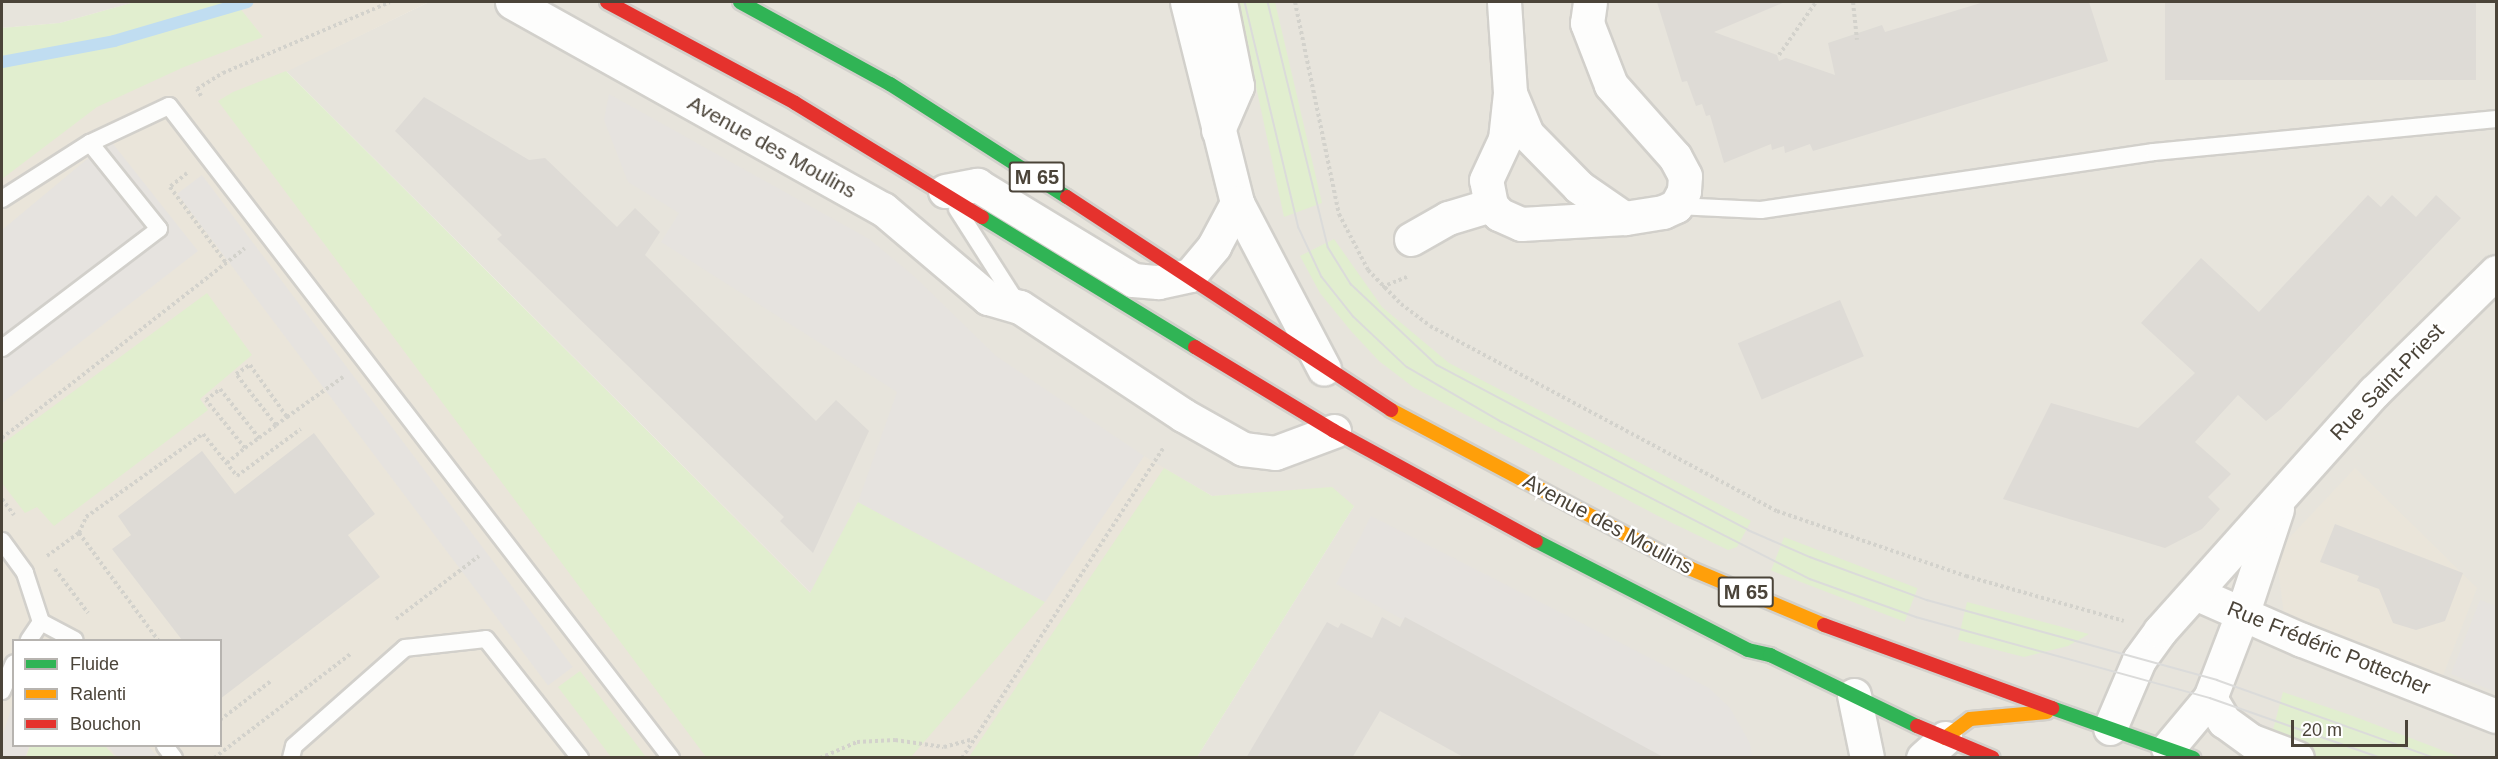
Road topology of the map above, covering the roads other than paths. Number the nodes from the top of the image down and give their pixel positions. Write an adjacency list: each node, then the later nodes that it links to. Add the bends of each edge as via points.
1 (512, 2): 21 (street, Avenue des Moulins, via 883,209 988,298)
2 (607, 2): 12 (main road, Avenue des Moulins / M 65, via 795,103)
3 (740, 2): 20 (main road, Avenue des Moulins / M 65, via 890,84)
4 (1186, 2): 10 (street)
5 (1220, 2): 10 (street, via 1237,86)
6 (1504, 2): 8 (street)
7 (1590, 2): 16 (street, via 1587,23 1611,85 1675,157 1685,176 1684,191)
8 (1510, 93): 15 (street, via 1505,139 1486,180); 17 (street, via 1527,134 1579,187)
9 (2496, 118): 16 (lane, via 2154,152 1761,210)
10 (1218, 130): 14 (street)
11 (90, 143): 13 (lane); 22 (lane, via 159,229); 43 (lane, via 169,106)
12 (945, 191): 20 (street, via 977,185 1133,280 1158,282); 21 (lane, Avenue des Moulins); 24 (main road, Avenue des Moulins / M 65)
13 (2, 200)
14 (1237, 202): 20 (street, via 1214,246); 23 (street)
15 (1491, 205): 17 (street, via 1509,221 1521,224); 18 (street, via 1448,218)
16 (1676, 206): 17 (street)
17 (1624, 218)
18 (1411, 239)
19 (2496, 272): 25 (street, Rue Saint-Priest, via 2374,393)
20 (1190, 274): 23 (main road, Avenue des Moulins / M 65)
21 (1020, 307): 24 (street, Avenue des Moulins, via 1183,415 1243,449 1275,453)
22 (2, 348)
23 (1324, 369): 36 (main road, Avenue des Moulins / M 65, via 1383,406 1689,568 1866,643)
24 (1334, 431): 34 (main road, Avenue des Moulins / M 65, via 1553,551 1728,640 1770,655)
25 (2281, 496): 27 (street, Rue Saint-Priest); 28 (street, Rue Saint-Priest)
26 (2, 541): 29 (lane, via 25,573)
27 (2195, 593): 28 (street, Rue Frédéric Pottecher); 38 (street, Rue Saint-Priest, via 2160,631 2134,668)
28 (2243, 612): 35 (street, Rue Saint-Priest); 37 (street, Rue Frédéric Pottecher, via 2302,640)
29 (41, 622): 30 (lane); 31 (lane)
30 (30, 639)
31 (73, 639)
32 (12, 668): 33 (lane)
33 (2, 691)
34 (1854, 695): 39 (main road, Avenue des Moulins / M 65); 44 (street)
35 (2210, 698): 40 (street, Rue Saint-Priest); 46 (street, via 2224,721 2252,741)
36 (2055, 711): 38 (main road, Avenue des Moulins / M 65); 39 (main road, via 1970,719)
37 (2496, 716)
38 (2110, 728): 40 (main road, Avenue des Moulins / M 65)
39 (1934, 748): 45 (main road, Avenue des Moulins / M 65)
40 (2174, 754)
41 (291, 758): 42 (lane, via 294,746 405,648 486,639)
42 (580, 758)
43 (671, 758)
44 (1867, 758)
45 (1993, 758)
46 (2297, 758)

